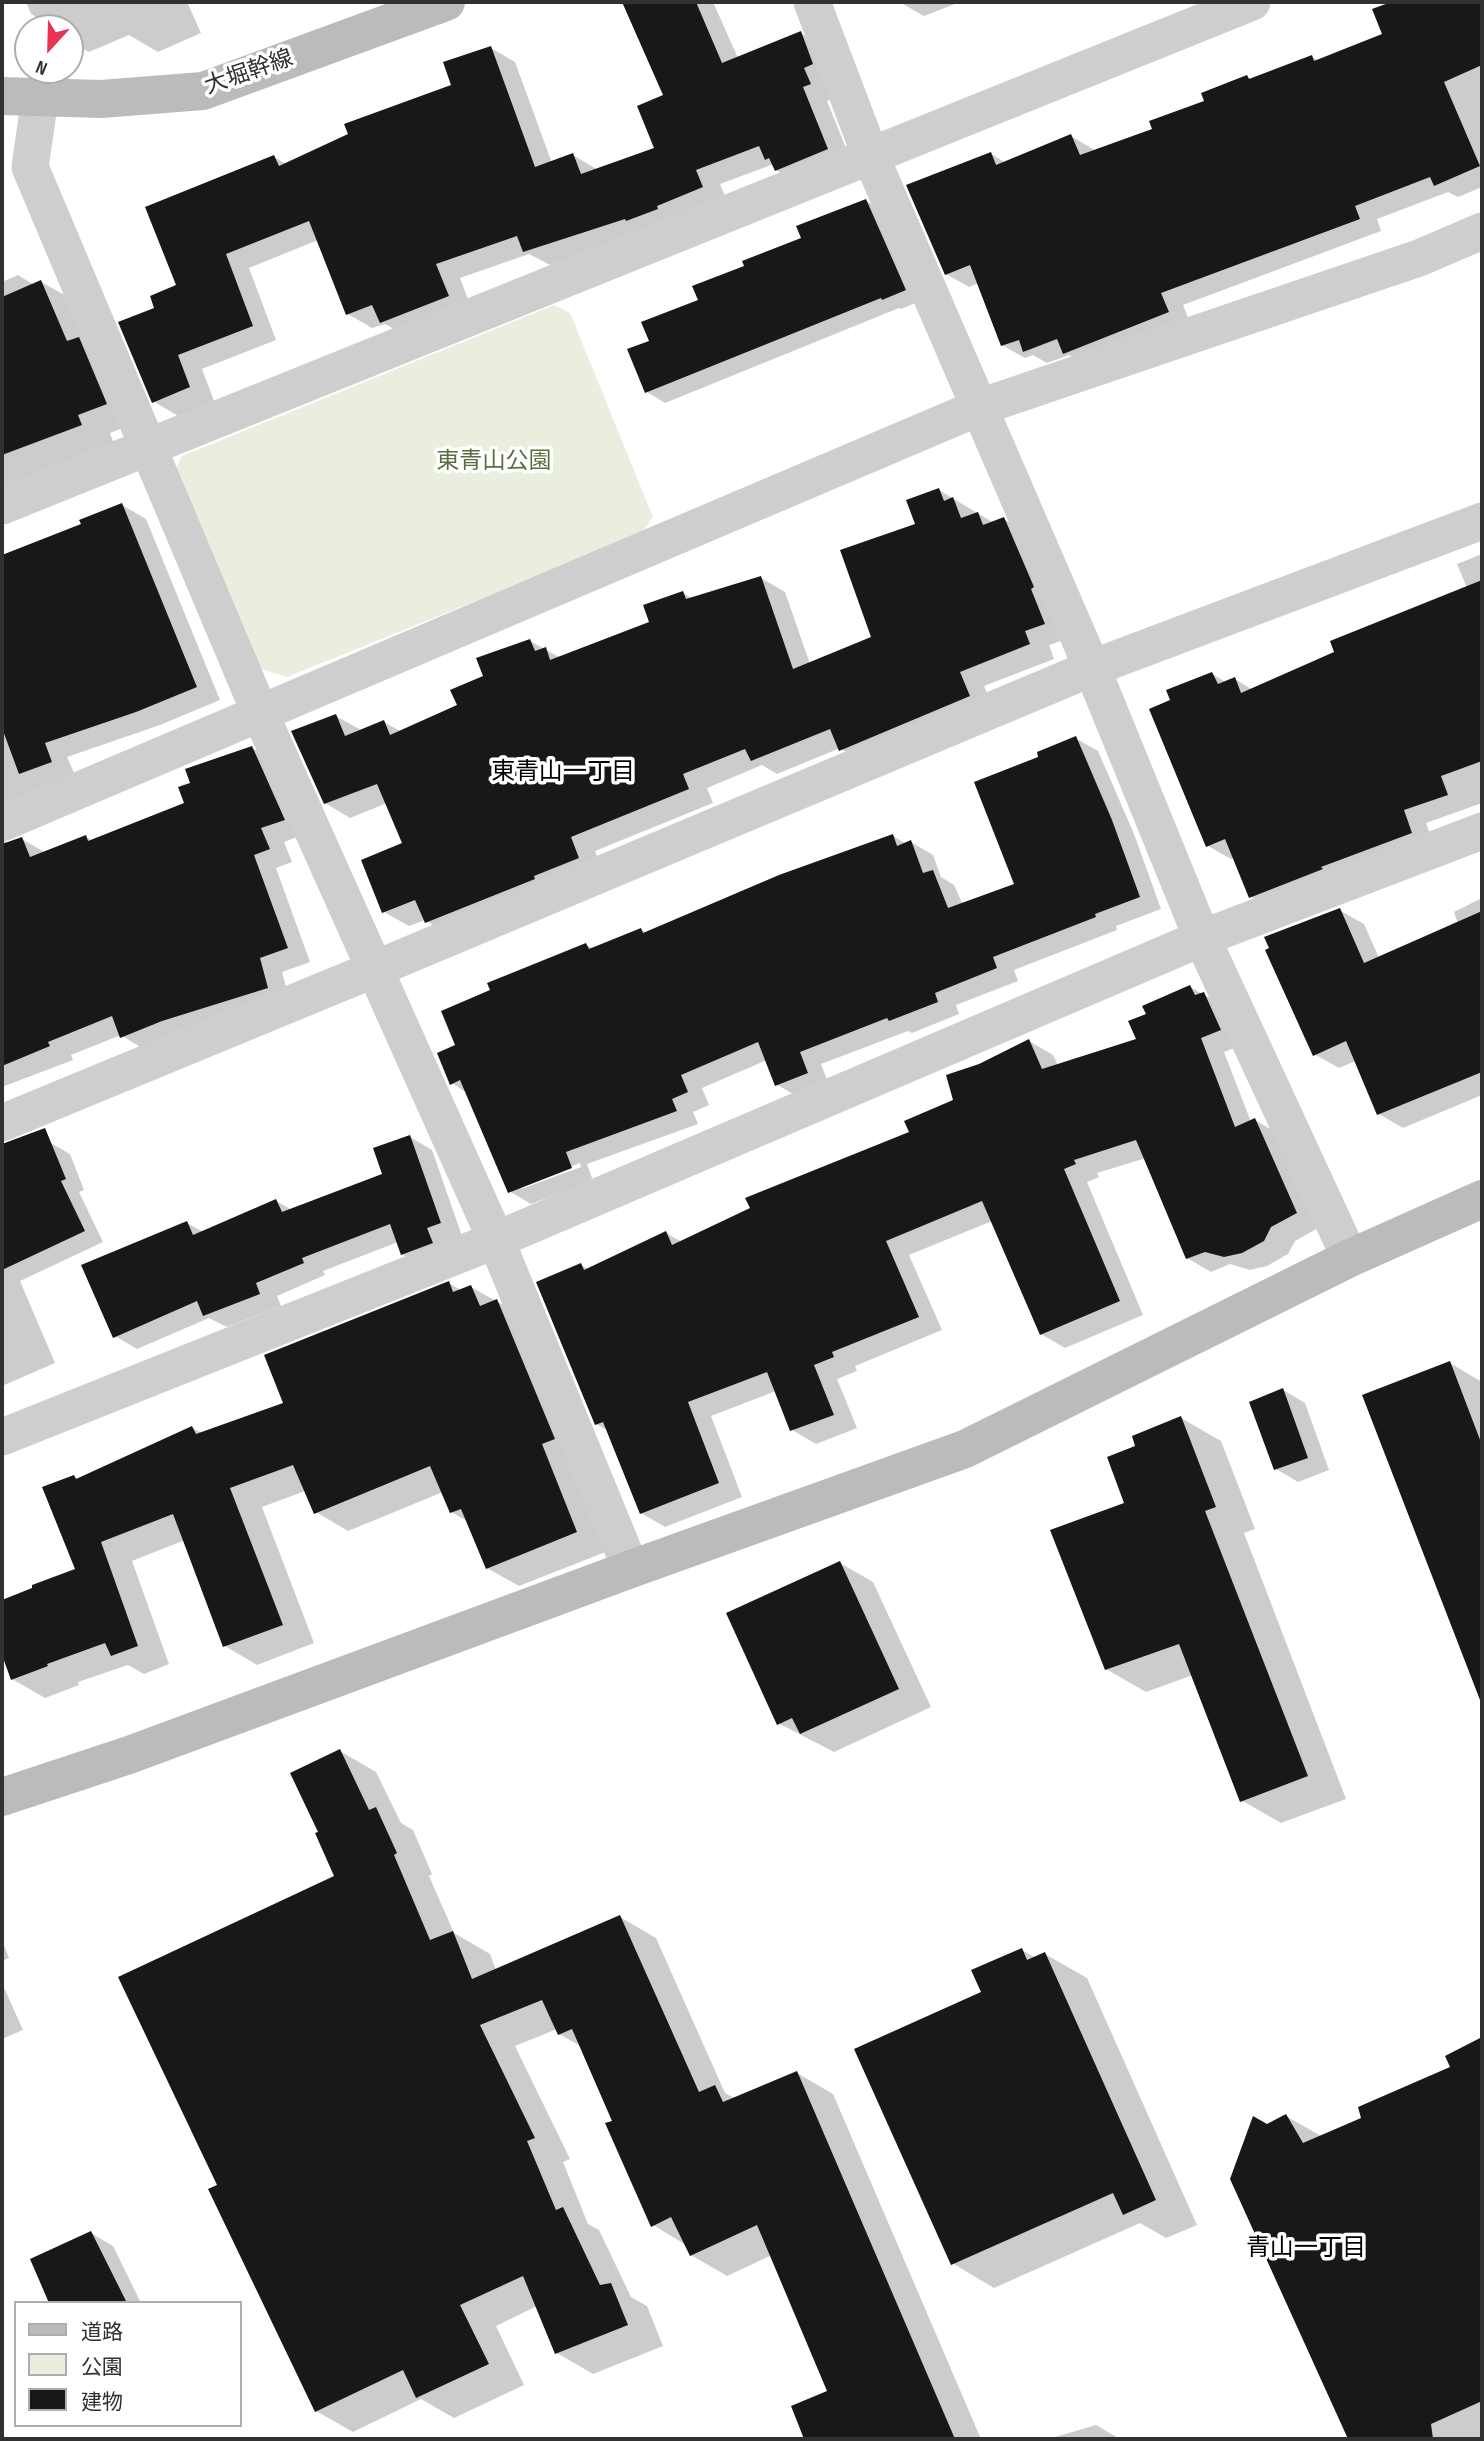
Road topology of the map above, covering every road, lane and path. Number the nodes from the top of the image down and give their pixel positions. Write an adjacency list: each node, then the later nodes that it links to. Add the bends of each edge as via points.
1 (446, 2): 5 (street, 大堀幹線, via 203,91 101,99)
2 (812, 2): 6 (street)
3 (1252, 2): 6 (street)
4 (2, 96): 5 (street, 大堀幹線)
5 (40, 98): 7 (street)
6 (871, 157): 9 (street); 10 (street)
7 (16, 173): 10 (street)
8 (1482, 231): 9 (street, via 1419,258)
9 (980, 407): 13 (street); 14 (street)
10 (148, 446): 11 (street); 14 (street)
11 (2, 506)
12 (1482, 521): 13 (street)
13 (1092, 668): 17 (street); 18 (street)
14 (260, 713): 15 (street); 18 (street)
15 (2, 823)
16 (1482, 831): 17 (street)
17 (1202, 938): 21 (street); 22 (street)
18 (375, 969): 19 (street); 21 (street)
19 (2, 1123)
20 (1482, 1199): 22 (street)
21 (496, 1240): 23 (street); 24 (street)
22 (1350, 1258): 24 (street, via 965,1449)
23 (2, 1437)
24 (631, 1569): 25 (street, via 129,1755)
25 (2, 1797)

